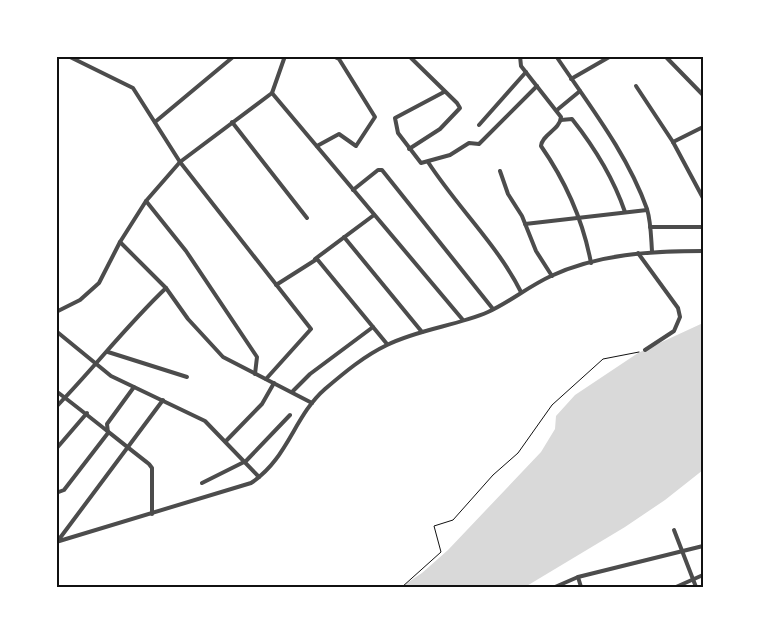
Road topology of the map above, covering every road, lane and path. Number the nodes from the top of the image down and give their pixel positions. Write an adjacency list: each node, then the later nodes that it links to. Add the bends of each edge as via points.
1 (68, 56): 20 (street, via 131,86)
2 (285, 56): 15 (street)
3 (334, 56): 25 (street, via 339,59 374,117 356,146 340,134)
4 (409, 56): 16 (street)
5 (520, 56): 10 (street)
6 (556, 56): 11 (street)
7 (611, 56): 11 (street)
8 (664, 56): 17 (street)
9 (233, 57): 20 (street)
10 (526, 72): 12 (street); 22 (street)
11 (571, 79): 14 (street)
12 (536, 86): 18 (street); 28 (street, via 479,144 470,143 450,155)
13 (636, 86): 24 (street)
14 (580, 91): 18 (street); 33 (street, via 609,134)
15 (272, 92): 21 (street); 25 (street)
16 (444, 92): 26 (street, via 459,106 458,111 440,130); 26 (street, via 395,118 398,133)
17 (702, 94)
18 (557, 110): 19 (street)
19 (561, 120): 34 (street, via 572,119 594,146); 37 (street, via 541,146 560,173)
20 (155, 122): 27 (street)
21 (232, 122): 27 (street); 36 (street)
22 (479, 125)
23 (703, 127): 24 (street)
24 (673, 142): 31 (street)
25 (318, 146): 30 (street)
26 (410, 149): 28 (street, via 419,162)
27 (180, 162): 32 (street); 49 (street)
28 (428, 162): 51 (street, via 454,201 497,251)
29 (500, 171): 38 (street, via 508,194)
30 (353, 190): 35 (street); 52 (street, via 382,170)
31 (703, 198)
32 (146, 201): 42 (street); 62 (street, via 186,251 257,357)
33 (647, 210): 34 (street); 39 (street)
34 (626, 212): 37 (street)
35 (374, 215): 41 (street); 54 (street)
36 (307, 218)
37 (579, 218): 38 (street); 47 (street)
38 (525, 224): 48 (street, via 536,251)
39 (650, 227): 40 (street); 43 (street)
40 (703, 227)
41 (344, 237): 46 (street); 57 (street)
42 (120, 242): 50 (street); 53 (street, via 99,283 80,300)
43 (652, 251): 44 (street); 45 (street)
44 (703, 251)
45 (638, 253): 47 (street); 59 (street, via 678,308 680,317 674,331)
46 (315, 259): 49 (street); 55 (street)
47 (591, 263): 48 (street)
48 (552, 276): 51 (street)
49 (276, 285): 64 (street, via 311,330)
50 (166, 288): 60 (street); 62 (street, via 188,319 223,357)
51 (521, 292): 52 (street)
52 (493, 309): 54 (street)
53 (56, 312)
54 (463, 320): 57 (street)
55 (373, 327): 58 (street); 68 (street, via 310,374)
56 (56, 331): 61 (street)
57 (422, 332): 58 (street)
58 (387, 344): 71 (street, via 352,366)
59 (645, 350): 91 (path, via 603,359 552,405 518,453 493,475 453,520 434,526 441,552)
60 (108, 352): 61 (street); 63 (street)
61 (96, 363): 66 (street, via 108,375); 69 (street)
62 (255, 374): 64 (street)
63 (187, 377)
64 (266, 379): 65 (street)
65 (274, 383): 68 (street); 76 (street, via 260,406)
66 (134, 387): 70 (street); 75 (street, via 108,424)
67 (56, 391): 69 (street)
68 (293, 392): 71 (street)
69 (65, 398): 72 (street); 73 (street)
70 (163, 400): 76 (street, via 205,421); 77 (street)
71 (312, 403): 80 (street, via 285,449)
72 (56, 407)
73 (87, 413): 75 (street); 78 (street)
74 (290, 416): 79 (street)
75 (108, 433): 77 (street); 82 (street, via 64,490)
76 (226, 441): 79 (street)
77 (127, 447): 83 (street, via 152,468); 85 (street)
78 (56, 449)
79 (246, 461): 80 (street); 81 (street)
80 (259, 477): 83 (street, via 242,487)
81 (202, 483)
82 (56, 492)
83 (152, 514): 85 (street)
84 (674, 530): 87 (street)
85 (56, 542)
86 (703, 546): 87 (street)
87 (682, 552): 89 (street); 90 (street)
88 (703, 574): 90 (street)
89 (578, 577): 92 (street); 93 (street)
90 (694, 579): 94 (street); 95 (street)
91 (402, 587)
92 (555, 587)
93 (581, 587)
94 (676, 587)
95 (696, 587)

